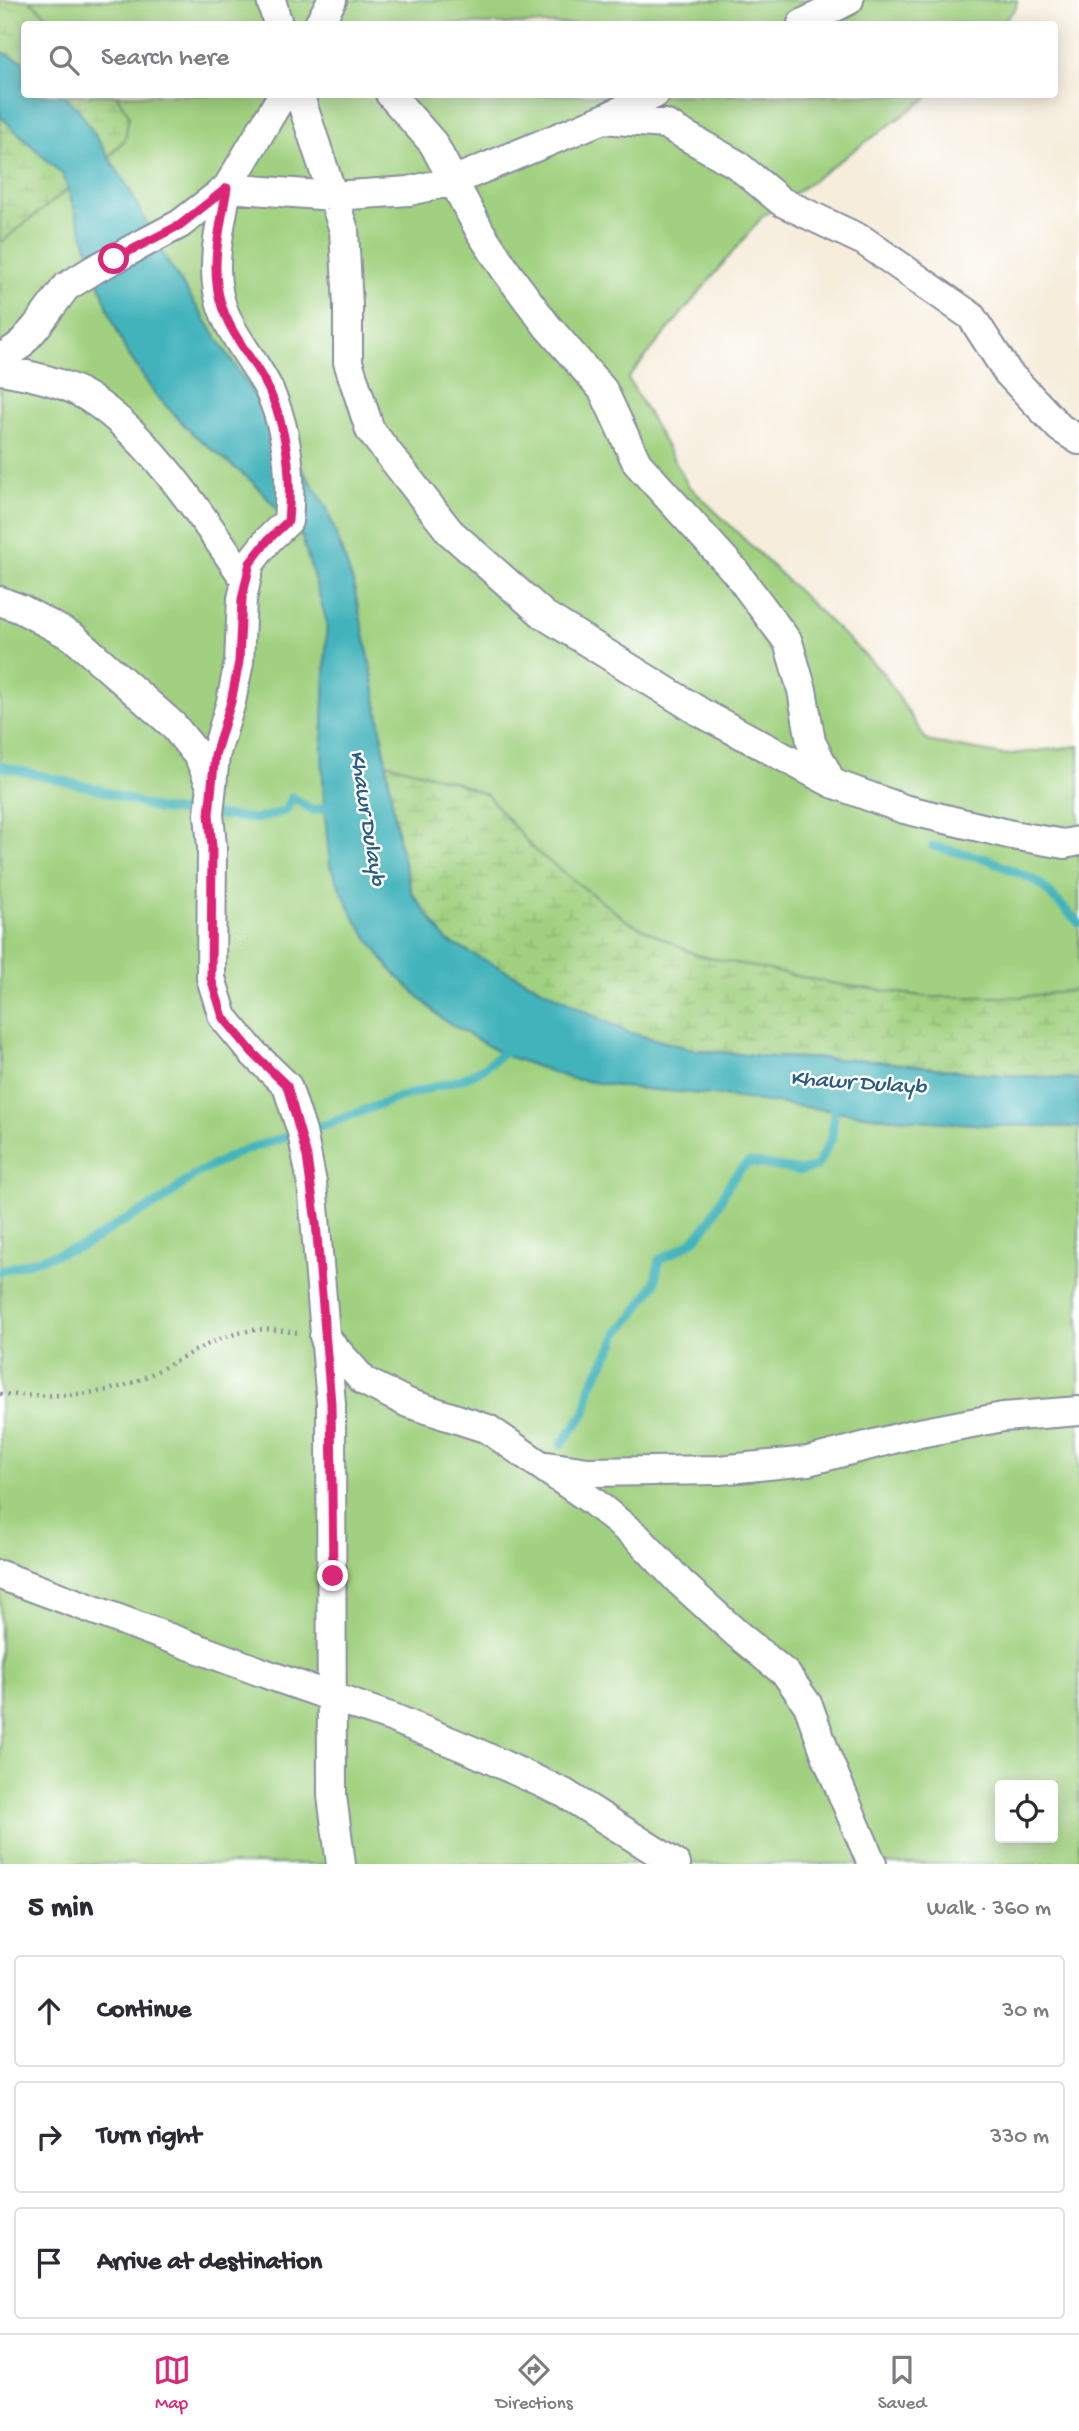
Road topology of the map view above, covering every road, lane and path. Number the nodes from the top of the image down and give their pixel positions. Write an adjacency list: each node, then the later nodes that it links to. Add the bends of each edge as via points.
1 (271, 0): 3 (street)
2 (849, 0): 4 (street)
3 (277, 21)
4 (808, 21)
5 (281, 98): 11 (street)
6 (300, 98): 12 (street)
7 (394, 98): 10 (street, via 433,143)
8 (647, 98): 9 (street)
9 (603, 119): 10 (street); 15 (street, via 665,124 736,163 782,202 864,241 971,316 1009,373 1060,428)
10 (453, 181): 12 (street, via 409,191); 18 (street, via 506,271 547,327 603,390 637,463 735,570 788,642 811,743)
11 (227, 188): 12 (street); 13 (street, via 180,225 66,287 19,346); 16 (street, via 215,260 220,300 237,340 268,389 288,449 291,490 288,521 250,563)
12 (333, 197): 18 (street, via 344,230 348,362 370,430 450,532 544,615 700,712)
13 (0, 359)
14 (0, 370): 16 (street, via 77,391 127,426 214,533)
15 (1079, 440)
16 (246, 581): 19 (street, via 239,662 215,755)
17 (0, 601): 19 (street, via 73,637 173,725 199,757)
18 (832, 783): 20 (street, via 904,809 1065,844)
19 (212, 789): 21 (street, via 211,978 223,1017 287,1086 298,1120 312,1183)
20 (1079, 841)
21 (324, 1336): 22 (path, via 255,1330 214,1341 113,1389 47,1396); 24 (street, via 364,1381 408,1403 488,1429); 26 (street, via 331,1403)
22 (0, 1394)
23 (1079, 1411): 24 (street, via 1003,1417 808,1461 732,1469 588,1472)
24 (541, 1465): 29 (street, via 638,1538 727,1625 786,1674 808,1705)
25 (0, 1575): 26 (street)
26 (332, 1697): 27 (street, via 332,1796); 28 (street, via 473,1751 564,1793)
27 (341, 1864)
28 (676, 1864)
29 (872, 1864)

